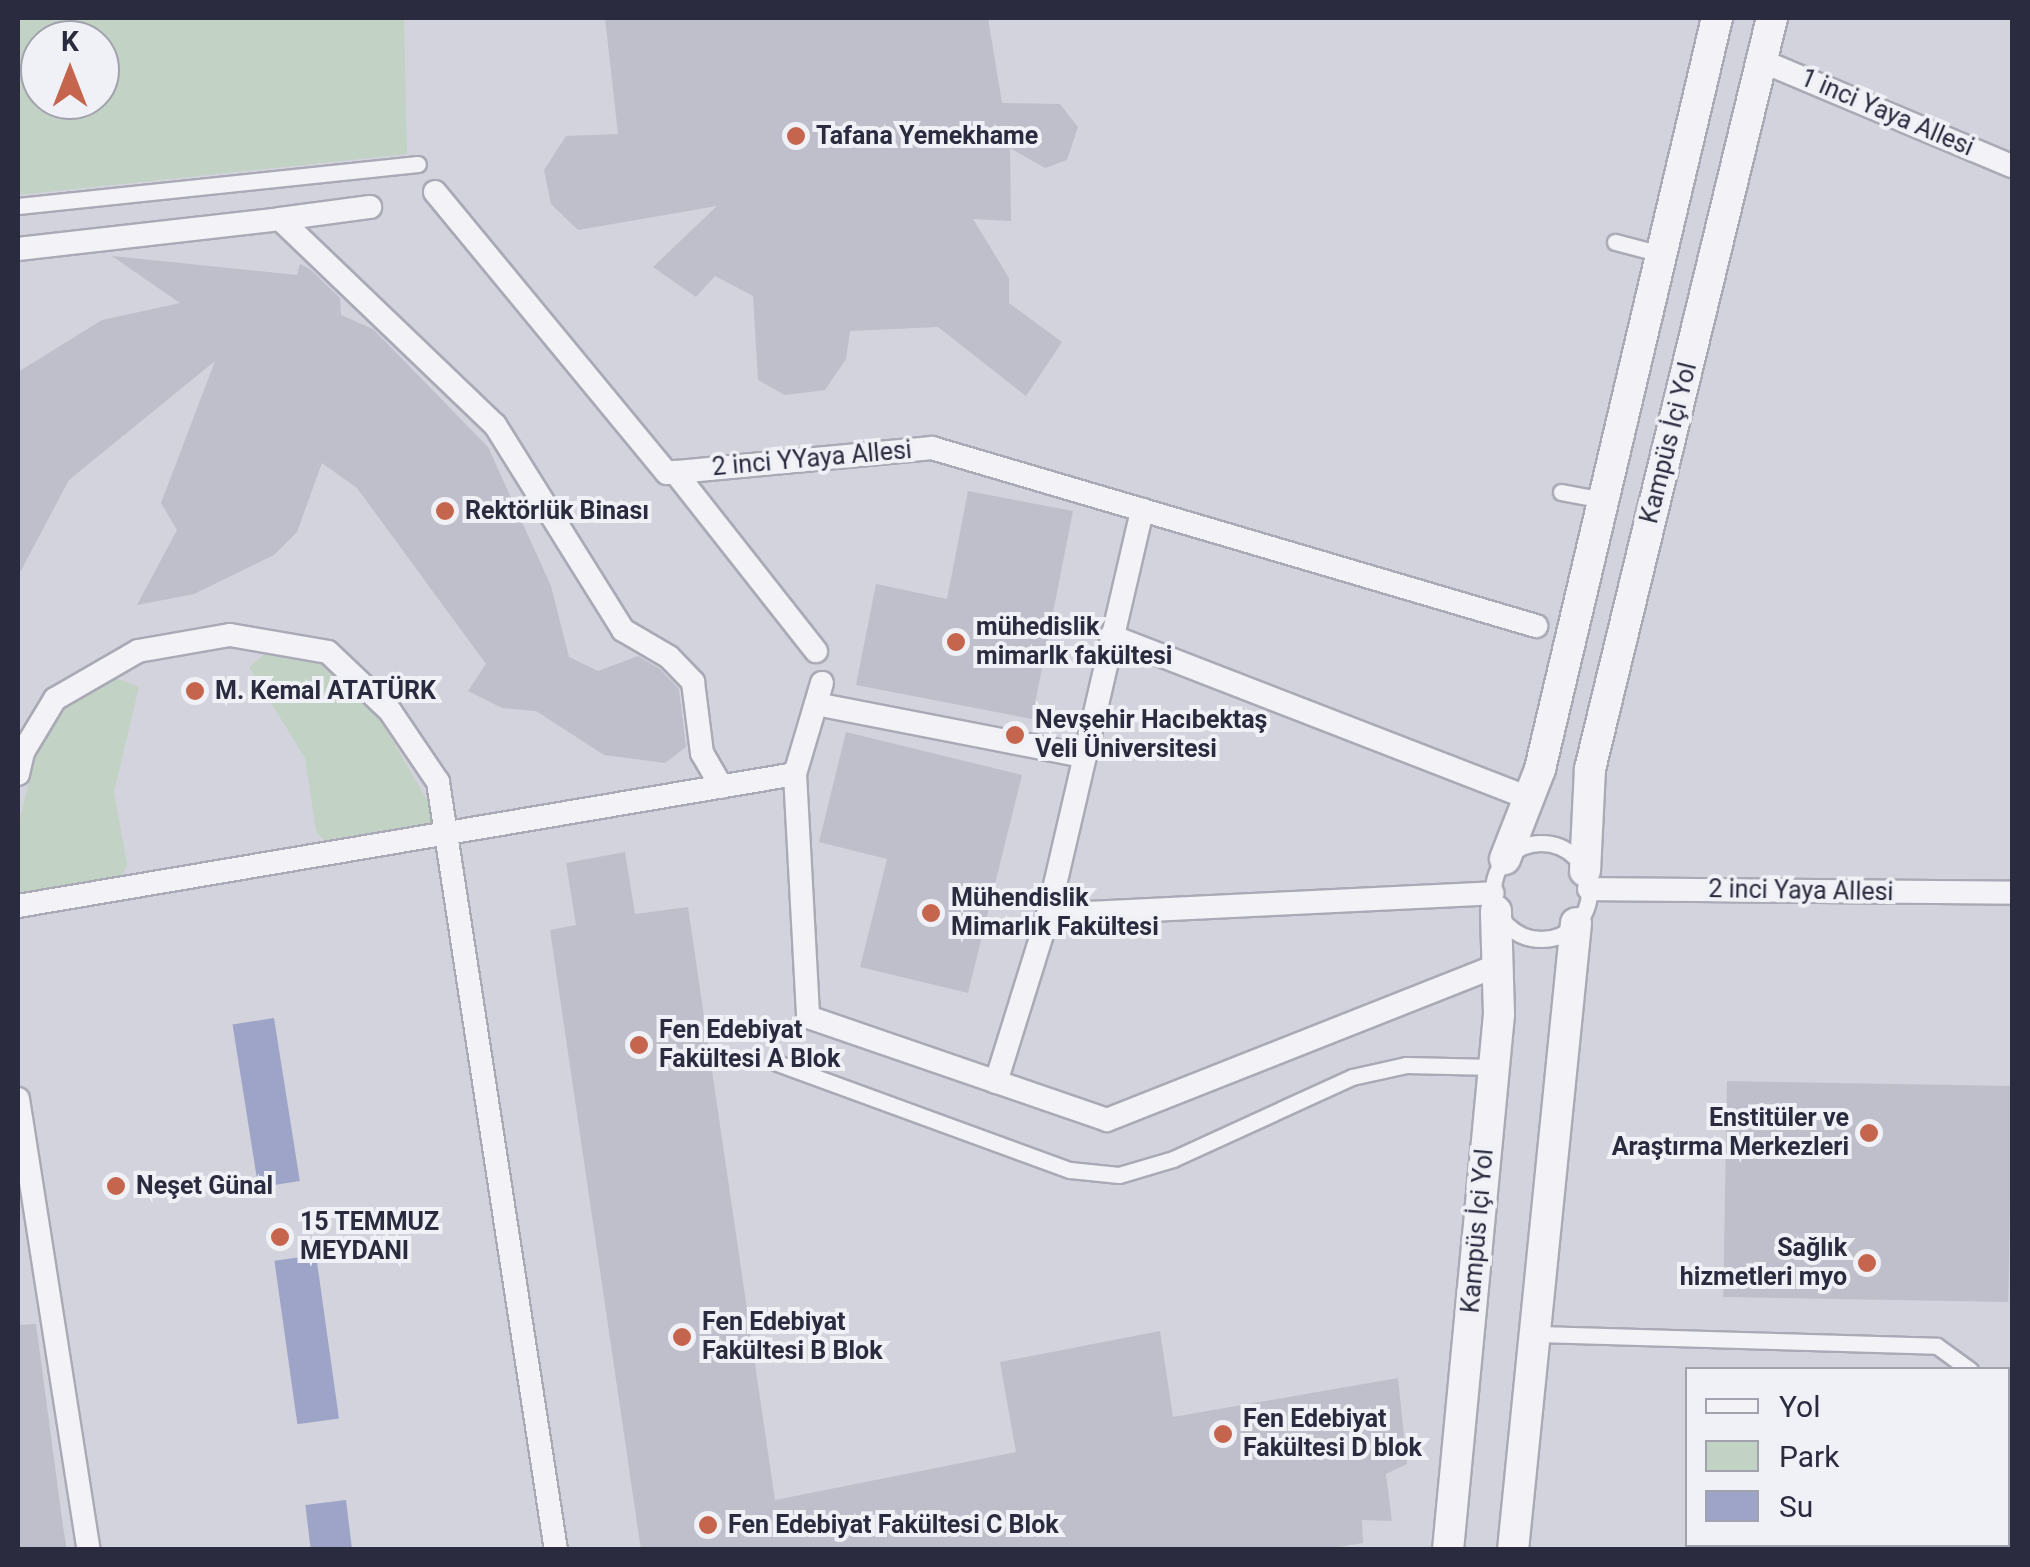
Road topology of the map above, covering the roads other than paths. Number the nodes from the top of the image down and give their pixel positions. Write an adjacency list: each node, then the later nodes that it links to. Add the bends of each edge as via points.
1 (1717, 18): 12 (street, Kampüs İçi Yol)
2 (1772, 18): 3 (street, Kampüs İçi Yol)
3 (1762, 61): 5 (street, 1 inci Yaya Allesi); 17 (street, Kampüs İçi Yol)
4 (418, 164): 7 (lane)
5 (2012, 166)
6 (435, 192): 13 (street, 2 inci YYaya Allesi, via 667,473)
7 (18, 206)
8 (370, 207): 9 (street)
9 (280, 219): 11 (street); 24 (street, via 495,425 623,630 693,682 702,753)
10 (1615, 242): 12 (lane)
11 (18, 249)
12 (1661, 254): 15 (street, Kampüs İçi Yol)
13 (675, 472): 16 (street, 2 inci YYaya Allesi, via 932,448); 20 (street)
14 (1562, 492): 15 (lane)
15 (1603, 500): 17 (street); 25 (street, Kampüs İçi Yol)
16 (1142, 510): 18 (street, 2 inci YYaya Allesi); 19 (street)
17 (1651, 520): 28 (street, Kampüs İçi Yol, via 1590,769)
18 (1536, 626)
19 (1111, 636): 21 (street); 25 (street)
20 (816, 650)
21 (1084, 756): 23 (street, via 819,694); 32 (street)
22 (18, 774): 26 (street, via 23,752 55,699 138,650 230,635 328,652 390,711 438,782)
23 (795, 774): 24 (street); 37 (street, via 808,1017)
24 (722, 787): 26 (street)
25 (1528, 798): 27 (street, Kampüs İçi Yol)
26 (448, 833): 31 (street); 42 (street)
27 (1505, 858): 28 (lane, via 1538,842 1558,846); 30 (lane)
28 (1587, 880): 29 (street, 2 inci Yaya Allesi); 33 (lane)
29 (2012, 893)
30 (1494, 902): 32 (street); 33 (lane, via 1508,926 1542,940); 34 (street, Kampüs İçi Yol)
31 (18, 906)
32 (1048, 916): 37 (street)
33 (1576, 924): 39 (street)
34 (1498, 965): 36 (street, Kampüs İçi Yol); 37 (street, via 1107,1120)
35 (778, 1063): 36 (lane, via 1070,1170 1118,1175 1173,1159 1352,1077 1406,1064)
36 (1494, 1067): 43 (street, Kampüs İçi Yol)
37 (996, 1082)
38 (18, 1099): 41 (street)
39 (1537, 1334): 40 (lane, via 1937,1346); 44 (street)
40 (1966, 1367)
41 (89, 1550)
42 (556, 1550)
43 (1448, 1550)
44 (1513, 1550)

